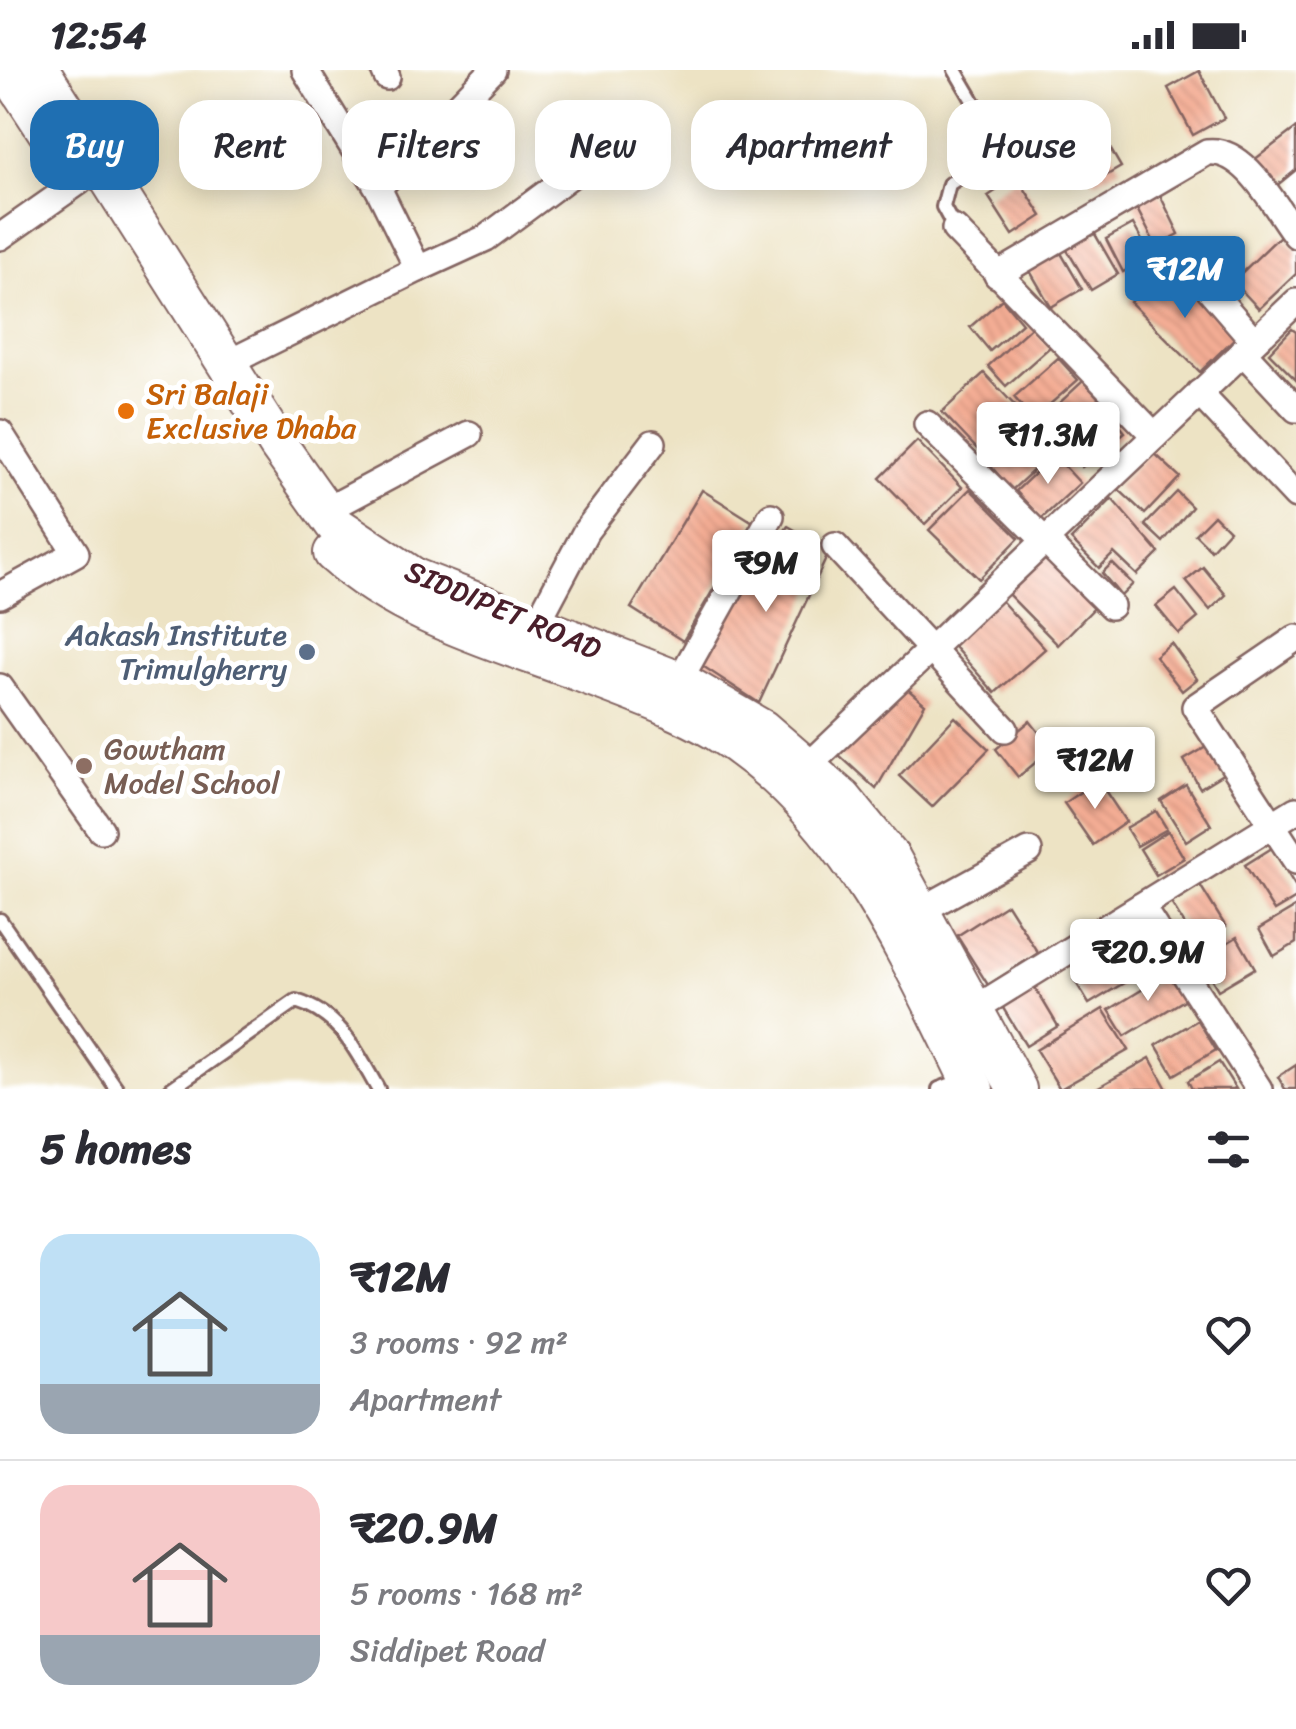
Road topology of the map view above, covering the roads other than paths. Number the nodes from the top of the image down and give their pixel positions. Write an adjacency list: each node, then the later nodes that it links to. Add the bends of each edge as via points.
1 (7, 70): 7 (main road, SIDDIPET ROAD)
2 (40, 70): 21 (main road, SIDDIPET ROAD)
3 (305, 70): 8 (street)
4 (493, 70): 6 (street)
5 (955, 70): 13 (lane, via 998,143 987,160 950,184 943,207)
6 (464, 100)
7 (30, 105)
8 (342, 130)
9 (68, 190): 15 (street)
10 (85, 190): 52 (main road, SIDDIPET ROAD, via 260,462 321,542 422,612 715,730 809,809 859,870 900,938)
11 (379, 190): 16 (street)
12 (551, 190): 16 (street, via 486,238)
13 (955, 229): 17 (street)
14 (1296, 235): 17 (street, via 1239,160 1220,150)
15 (0, 237)
16 (418, 269): 21 (street)
17 (997, 275): 27 (street)
18 (1204, 282): 20 (street)
19 (1296, 302): 20 (street)
20 (1248, 346): 22 (street); 23 (street)
21 (228, 363): 30 (main road, SIDDIPET ROAD)
22 (1199, 393): 27 (street); 29 (street)
23 (1294, 403)
24 (926, 424): 32 (street)
25 (0, 433): 34 (street, via 76,553)
26 (469, 434): 30 (street)
27 (1155, 436): 32 (street)
28 (653, 442): 36 (street, via 586,530)
29 (1296, 496)
30 (323, 512): 36 (main road, SIDDIPET ROAD, via 415,578)
31 (771, 516): 39 (street)
32 (1043, 538): 35 (street); 38 (street)
33 (835, 546): 38 (street)
34 (0, 595)
35 (1110, 606)
36 (535, 628): 39 (main road, SIDDIPET ROAD)
37 (1296, 638): 44 (street, via 1195,707)
38 (929, 648): 41 (street); 42 (street)
39 (679, 681): 42 (main road, SIDDIPET ROAD, via 762,729)
40 (0, 687): 45 (street)
41 (1005, 729)
42 (807, 768): 49 (main road, SIDDIPET ROAD, via 843,799 890,858)
43 (1296, 810): 44 (street)
44 (1272, 823): 47 (street); 48 (street)
45 (101, 830)
46 (1029, 851): 49 (street)
47 (1296, 861)
48 (1142, 906): 51 (street); 57 (street)
49 (920, 910): 51 (main road, SIDDIPET ROAD)
50 (0, 920): 53 (lane)
51 (974, 1010): 56 (main road, SIDDIPET ROAD)
52 (960, 1085)
53 (117, 1089)
54 (171, 1089): 55 (lane, via 296,1001 318,1008 344,1030)
55 (378, 1089)
56 (1017, 1089)
57 (1259, 1089)

